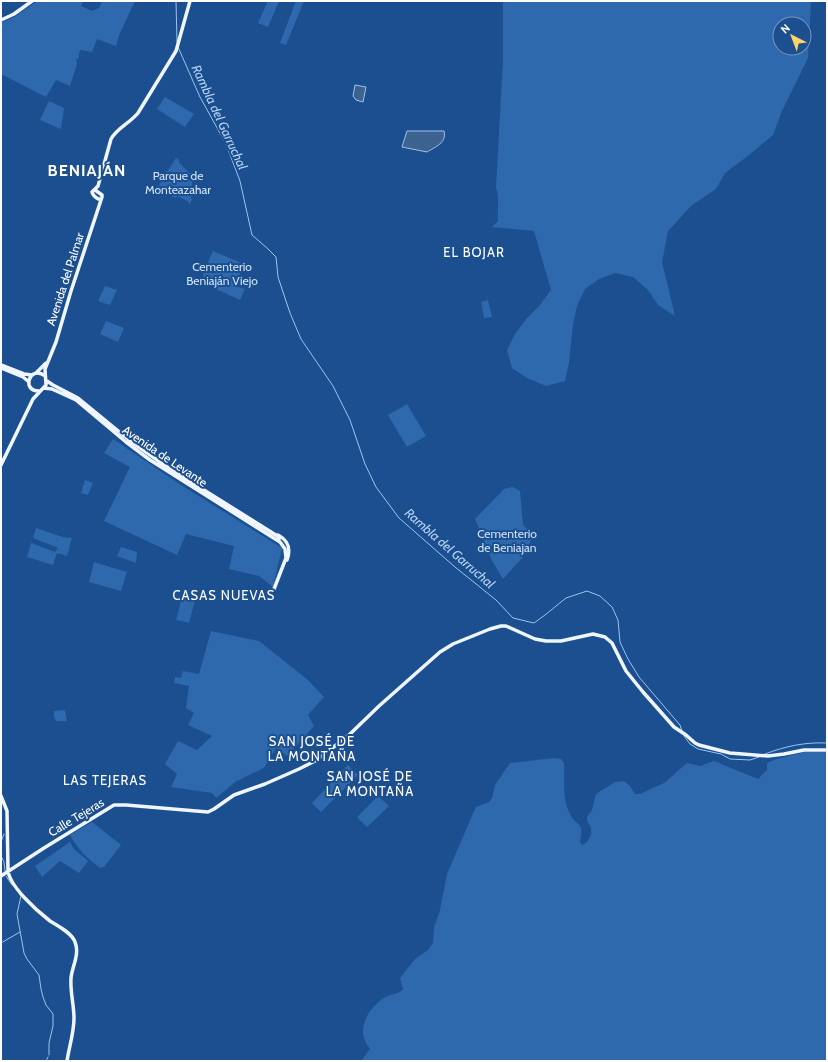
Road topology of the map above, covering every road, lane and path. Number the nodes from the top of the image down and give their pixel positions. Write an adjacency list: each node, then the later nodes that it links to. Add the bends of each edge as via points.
1 (32, 1): 3 (main road)
2 (190, 1): 4 (main road, via 174,55 138,113 112,137)
3 (1, 20)
4 (98, 186): 5 (main road); 6 (main road)
5 (94, 190): 6 (main road); 7 (main road, via 92,194)
6 (99, 193): 7 (main road, via 102,196)
7 (100, 199): 8 (main road, Avenida del Palmar, via 100,206)
8 (50, 357): 11 (main road, Avenida del Palmar); 12 (main road, Avenida del Palmar)
9 (1, 365): 11 (main road, via 24,374)
10 (1, 368): 14 (main road)
11 (34, 374): 12 (main road); 14 (main road)
12 (45, 376): 13 (main road)
13 (47, 381): 15 (main road); 20 (main road, Avenida de Levante, via 78,398 128,440 164,465)
14 (29, 382): 16 (main road)
15 (44, 388): 17 (main road); 21 (main road, Avenida de Levante, via 76,400 150,460)
16 (33, 390): 17 (main road); 18 (main road)
17 (40, 391): 18 (main road)
18 (33, 399): 19 (main road)
19 (1, 465)
20 (270, 531): 21 (main road, Avenida de Levante, via 280,537); 21 (main road, Avenida de Levante, via 285,540 289,549 276,590 286,555 283,545)
21 (277, 540)
22 (827, 750): 24 (main road, Calle Tejeras, via 804,750 768,756 730,753 694,743 686,734 674,727 633,680 612,643 605,637 594,634 561,641 546,641 500,626 453,644 440,652 350,734 305,766 234,795 210,812 114,805)
23 (1, 796): 24 (main road, via 7,811)
24 (8, 871): 25 (main road, Calle Tejeras); 26 (main road, via 12,882 32,905 73,938 77,948 71,980 73,1023)
25 (1, 876)
26 (67, 1061)

